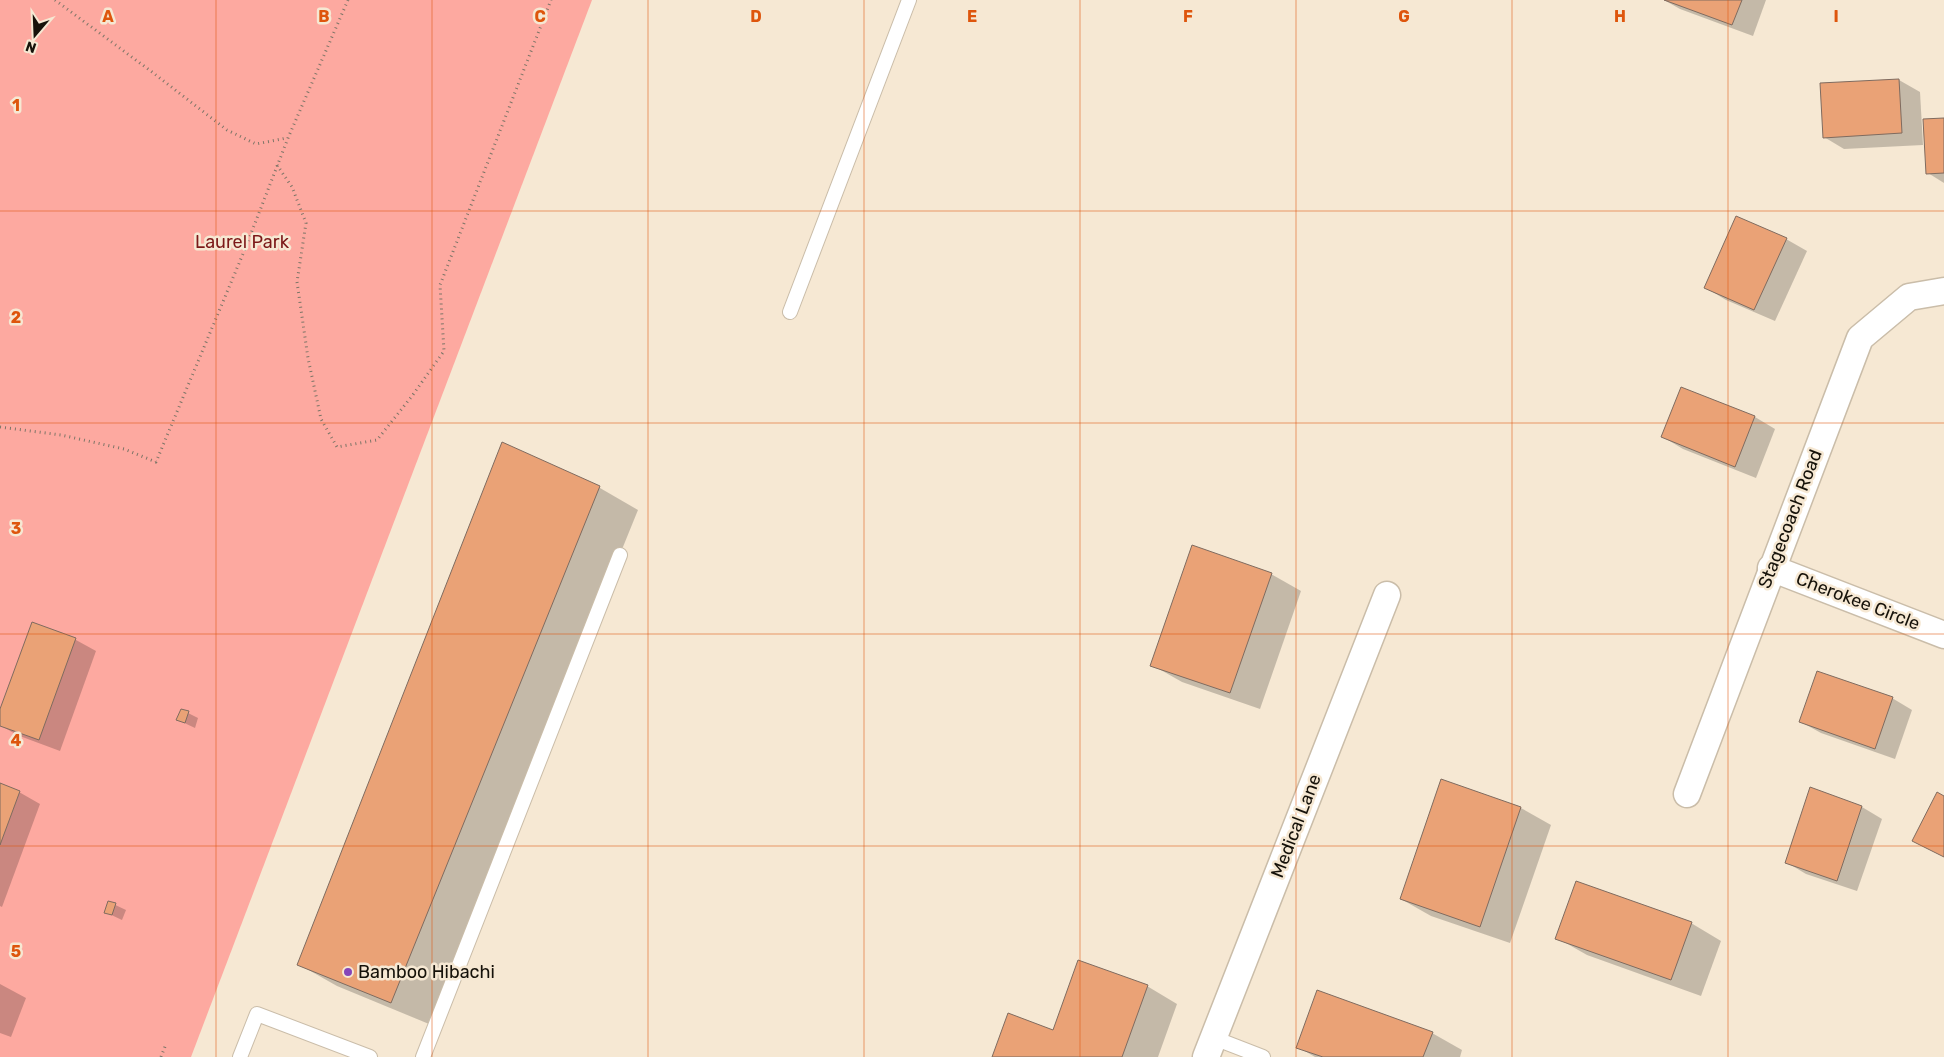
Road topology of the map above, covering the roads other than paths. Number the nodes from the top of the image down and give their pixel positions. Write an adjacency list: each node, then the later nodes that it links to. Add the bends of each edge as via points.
1 (909, 0): 3 (lane)
2 (1944, 292): 5 (street, Stagecoach Road, via 1908,297 1860,338)
3 (790, 312)
4 (620, 554): 12 (lane)
5 (1771, 568): 7 (street, Cherokee Circle); 8 (street, Stagecoach Road)
6 (1387, 595): 9 (street, Medical Lane)
7 (1944, 635)
8 (1687, 794)
9 (1210, 1048): 13 (lane)
10 (240, 1057): 11 (lane, via 257,1014)
11 (370, 1057)
12 (423, 1057)
13 (1263, 1057)

